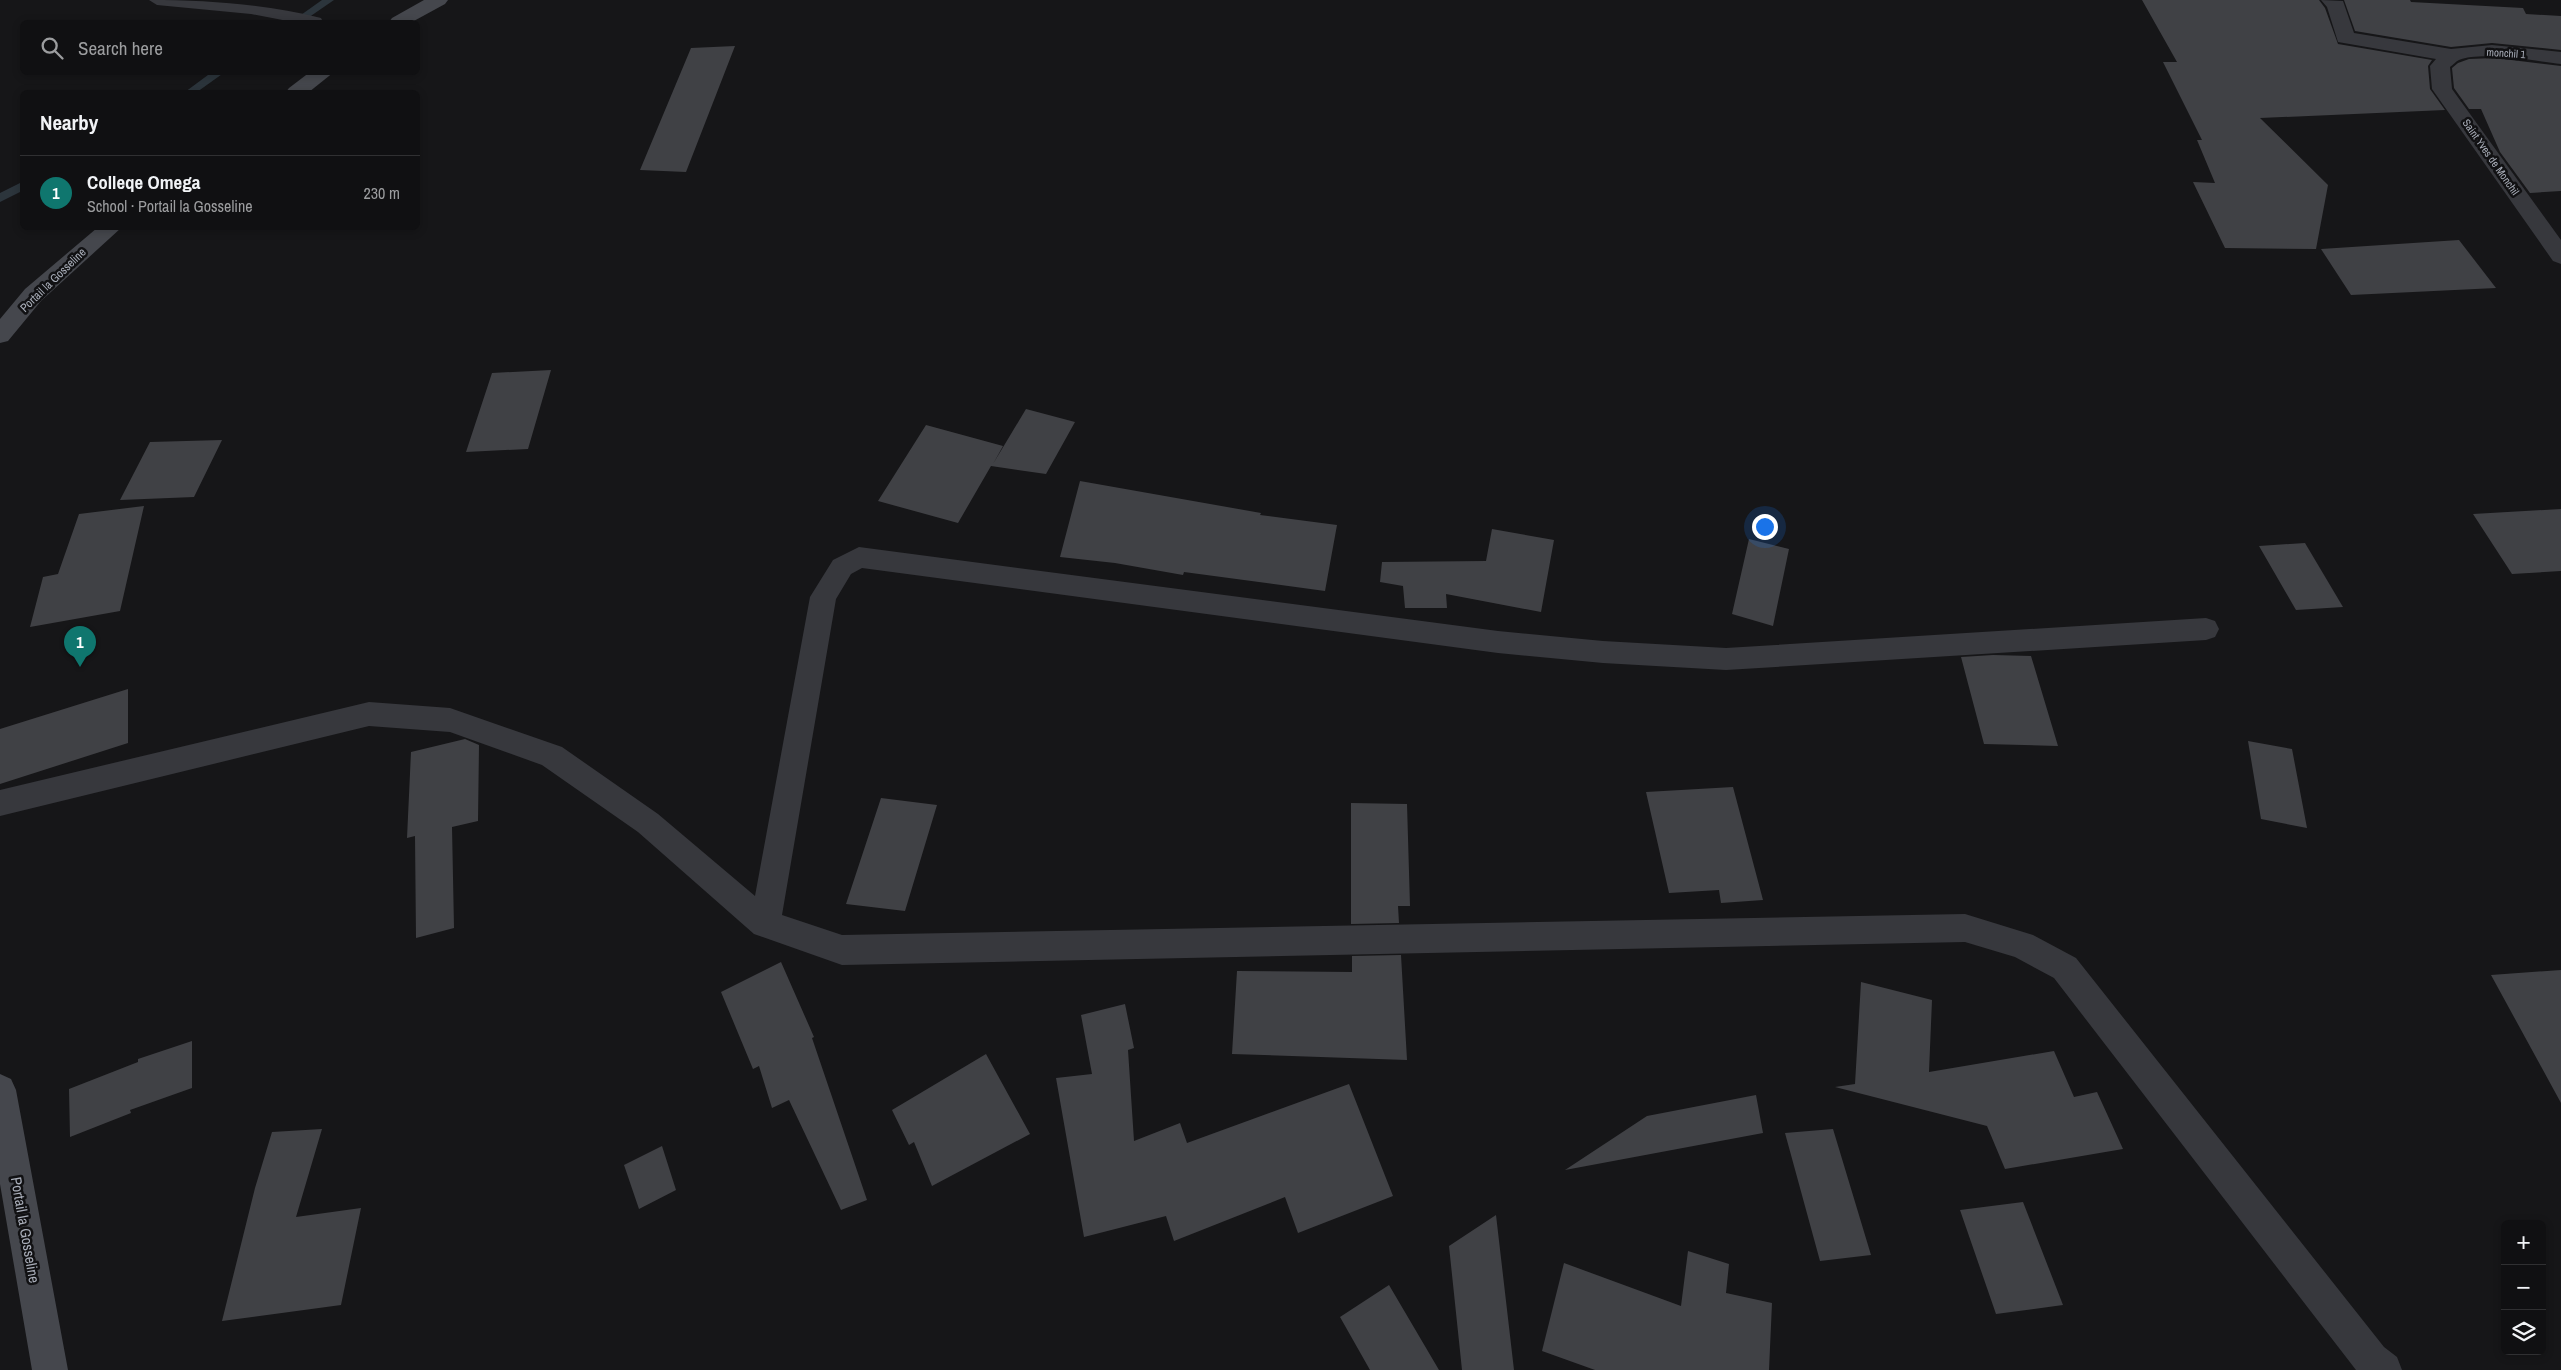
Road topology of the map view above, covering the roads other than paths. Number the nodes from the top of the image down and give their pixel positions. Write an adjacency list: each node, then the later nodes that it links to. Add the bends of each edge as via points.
1 (156, 0): 4 (lane, via 251,10)
2 (438, 0): 5 (street)
3 (2331, 0): 6 (street, monchil 1, via 2336,5 2345,38)
4 (304, 20)
5 (403, 20)
6 (2451, 55): 7 (street, monchil 1, via 2490,51); 11 (street, Saint Yves de Monchil, via 2440,66 2442,88)
7 (2561, 58)
8 (320, 75): 9 (street)
9 (299, 90)
10 (108, 230): 13 (street, Portail la Gosseline, via 33,295)
11 (2553, 235): 12 (street, Saint Yves de Monchil)
12 (2561, 256)
13 (0, 335)
14 (2206, 629): 16 (street, via 1726,659 1498,642 859,557 842,567 823,597)
15 (0, 803): 16 (street, via 369,714 450,720 552,756 648,822)
16 (765, 924): 19 (street, via 842,950 1965,928 2022,945 2065,968 2371,1360)
17 (0, 1090): 18 (street, Portail la Gosseline)
18 (50, 1370)
19 (2384, 1370)

